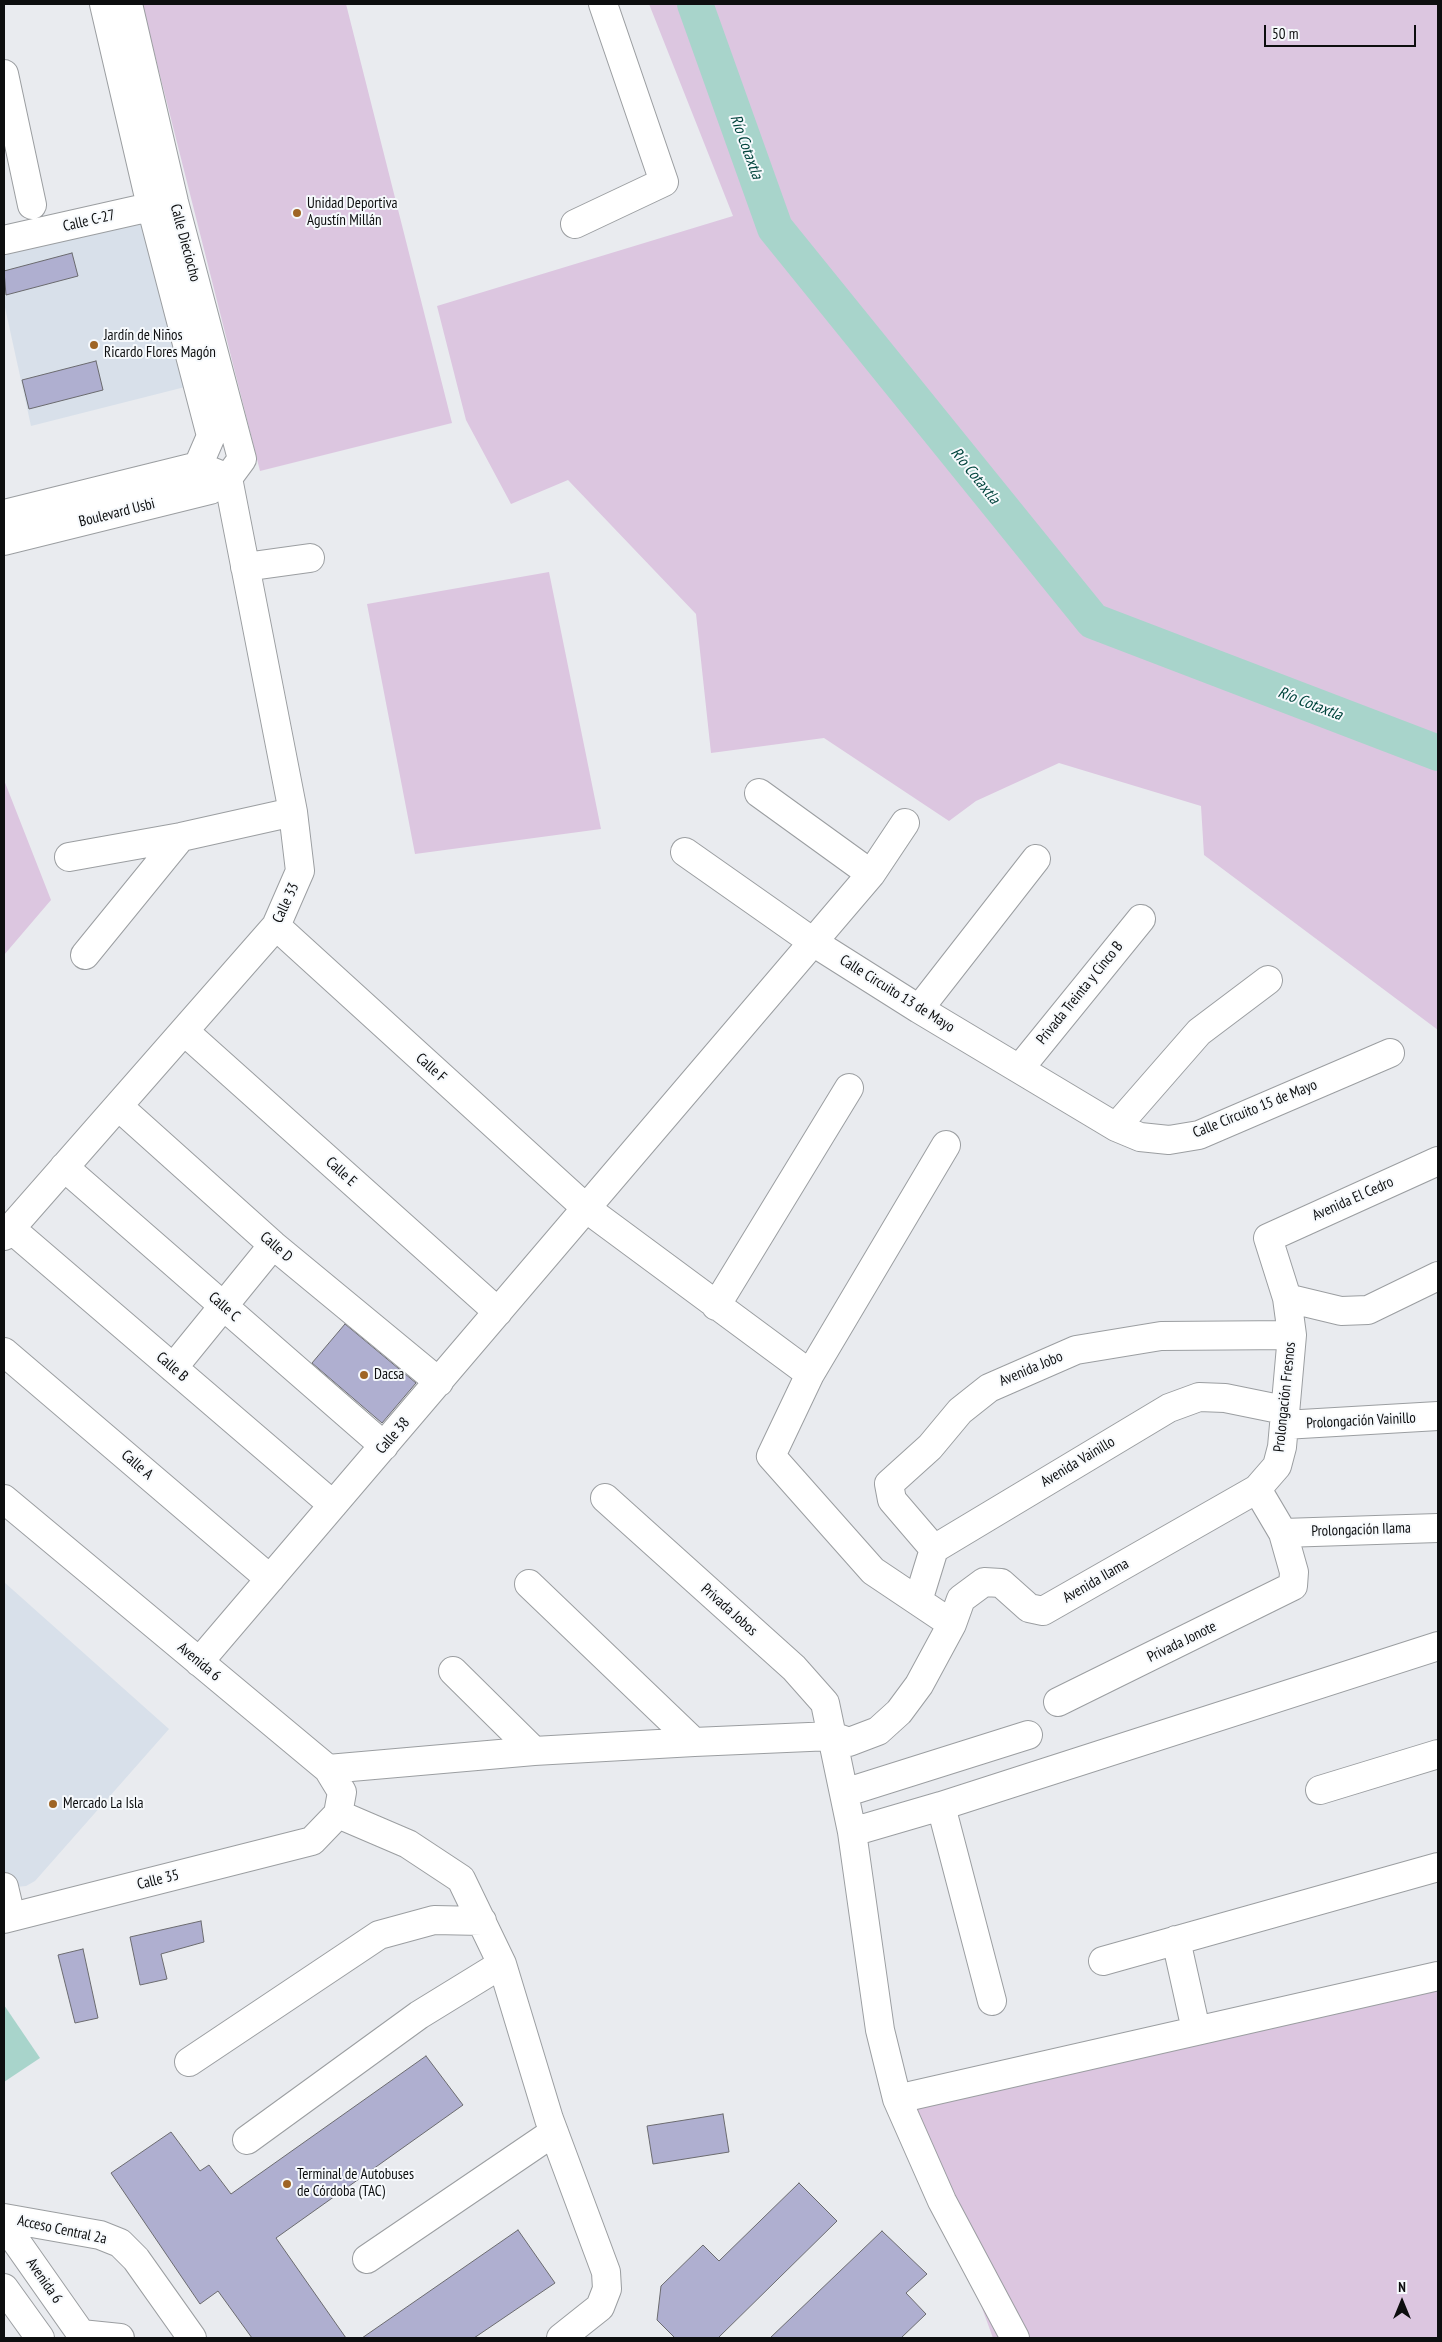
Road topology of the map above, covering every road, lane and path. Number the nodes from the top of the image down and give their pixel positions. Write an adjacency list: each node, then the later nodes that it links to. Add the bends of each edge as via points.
1 (104, 4): 5 (street, Calle Dieciocho)
2 (128, 4): 5 (street, Calle Dieciocho)
3 (604, 4): 7 (street, via 664,182)
4 (4, 74): 6 (street)
5 (162, 204): 8 (street, Calle C-27); 9 (street, Calle Dieciocho, via 211,436); 10 (street, Calle Dieciocho, via 242,459)
6 (32, 205)
7 (575, 224)
8 (4, 240)
9 (198, 466): 10 (street); 11 (street, Boulevard Usbi)
10 (228, 478): 12 (street, Boulevard Usbi, via 210,490); 14 (street, Calle 33)
11 (4, 514)
12 (4, 541)
13 (310, 558): 14 (street)
14 (245, 567): 16 (street, Calle 33)
15 (759, 792): 22 (street)
16 (293, 812): 18 (street); 24 (street, Calle 33, via 300,872)
17 (905, 823): 22 (street, Calle 38)
18 (181, 837): 20 (street); 26 (street)
19 (685, 852): 25 (street, Calle Circuito 13 de Mayo)
20 (69, 857)
21 (1036, 859): 28 (street)
22 (871, 874): 25 (street, Calle 38)
23 (1141, 919): 31 (street, Privada Treinta y Cinco B)
24 (276, 926): 29 (street, Calle 33); 38 (street, Calle F)
25 (813, 942): 28 (street, Calle Circuito 13 de Mayo); 38 (street, Calle 38)
26 (84, 956)
27 (1268, 980): 34 (street, via 1199,1032)
28 (919, 1009): 31 (street, Calle Circuito 13 de Mayo)
29 (184, 1031): 33 (street, Calle 33); 46 (street, Calle E)
30 (1390, 1053): 34 (street, Calle Circuito 15 de Mayo, via 1199,1135 1169,1140 1140,1137)
31 (1020, 1068): 34 (street, Calle Circuito 13 de Mayo)
32 (849, 1088): 44 (street)
33 (118, 1106): 37 (street, Calle 33); 41 (street, Calle D)
34 (1116, 1127)
35 (946, 1146): 50 (street)
36 (1438, 1161): 40 (street, Avenida El Cedro)
37 (64, 1167): 39 (street, Calle 33); 45 (street, Calle C)
38 (586, 1210): 44 (street, Calle F); 46 (street, Calle 38)
39 (7, 1232): 49 (street, Calle B)
40 (1268, 1238): 43 (street, Prolongación Fresnos)
41 (274, 1245): 45 (street); 51 (street, Calle D)
42 (1438, 1276): 43 (street, via 1368,1310 1341,1311)
43 (1287, 1298): 47 (street, Prolongación Fresnos)
44 (716, 1306): 50 (street, Calle F)
45 (224, 1307): 49 (street); 54 (street, Calle C)
46 (498, 1312): 51 (street, Calle 38)
47 (1292, 1336): 53 (street, Prolongación Fresnos); 61 (street, Avenida Jobo, via 1161,1336 1076,1350 988,1388 960,1411 930,1447 889,1484 892,1500)
48 (4, 1352): 62 (street, Calle A)
49 (173, 1368): 58 (street, Calle B)
50 (810, 1374): 64 (street, via 771,1456 874,1571)
51 (438, 1382): 54 (street, Calle 38)
52 (1438, 1416): 53 (street, Prolongación Vainillo)
53 (1284, 1417): 55 (street, Prolongación Fresnos, via 1277,1466); 61 (street, Avenida Vainillo, via 1225,1398 1199,1397 1169,1408)
54 (384, 1446): 58 (street, Calle 38)
55 (1257, 1489): 60 (street); 65 (street, Avenida Ilama, via 1043,1611 1029,1608 1001,1583 984,1582 961,1599)
56 (605, 1498): 71 (street, Privada Jobos, via 820,1695 830,1716)
57 (4, 1499): 67 (street, Avenida 6)
58 (334, 1505): 62 (street, Calle 38)
59 (1438, 1528): 60 (street, Prolongación Ilama)
60 (1283, 1533): 69 (street, Privada Jonote, via 1294,1572 1293,1586)
61 (934, 1549): 64 (street)
62 (270, 1579): 67 (street, Calle 38)
63 (529, 1584): 72 (street)
64 (918, 1601): 65 (street)
65 (952, 1624): 71 (street, Avenida Ilama, via 919,1685 899,1712 878,1731 849,1742)
66 (1438, 1646): 78 (street)
67 (199, 1662): 75 (street, Avenida 6)
68 (453, 1671): 73 (street)
69 (1058, 1702)
70 (1028, 1735): 77 (street)
71 (832, 1736): 72 (street, Avenida Ilama); 77 (street, Privada Jobos)
72 (694, 1742): 73 (street, Avenida Ilama)
73 (534, 1751): 75 (street, Avenida Ilama)
74 (1438, 1754): 76 (street)
75 (328, 1769): 79 (street, Avenida 6, via 342,1792)
76 (1320, 1790)
77 (844, 1793): 80 (street, Privada Jobos)
78 (941, 1806): 80 (street); 89 (street)
79 (338, 1814): 83 (street, Calle 35, via 312,1841); 84 (street, via 408,1844 461,1879)
80 (852, 1832): 92 (street, Privada Jobos, via 880,2030)
81 (1438, 1868): 85 (street)
82 (4, 1887): 83 (street)
83 (8, 1918)
84 (482, 1921): 87 (street); 91 (street, via 434,1920 379,1935)
85 (1176, 1940): 86 (street); 90 (street)
86 (1103, 1961)
87 (502, 1964): 93 (street); 94 (street, via 419,2015)
88 (1438, 1976): 90 (street)
89 (992, 2001)
90 (1196, 2030): 92 (street)
91 (189, 2062)
92 (897, 2099): 104 (street, Privada Jobos, via 942,2200)
93 (554, 2132): 97 (street); 103 (street, via 606,2272 607,2289 600,2306)
94 (247, 2140)
95 (4, 2218): 102 (street, Acceso Central 2a, via 100,2235 120,2243 136,2259)
96 (4, 2224): 99 (street, Avenida 6)
97 (367, 2260)
98 (4, 2288): 100 (street)
99 (83, 2336): 101 (street)
100 (40, 2338)
101 (120, 2338)
102 (192, 2338)
103 (561, 2338)
104 (1016, 2338)

